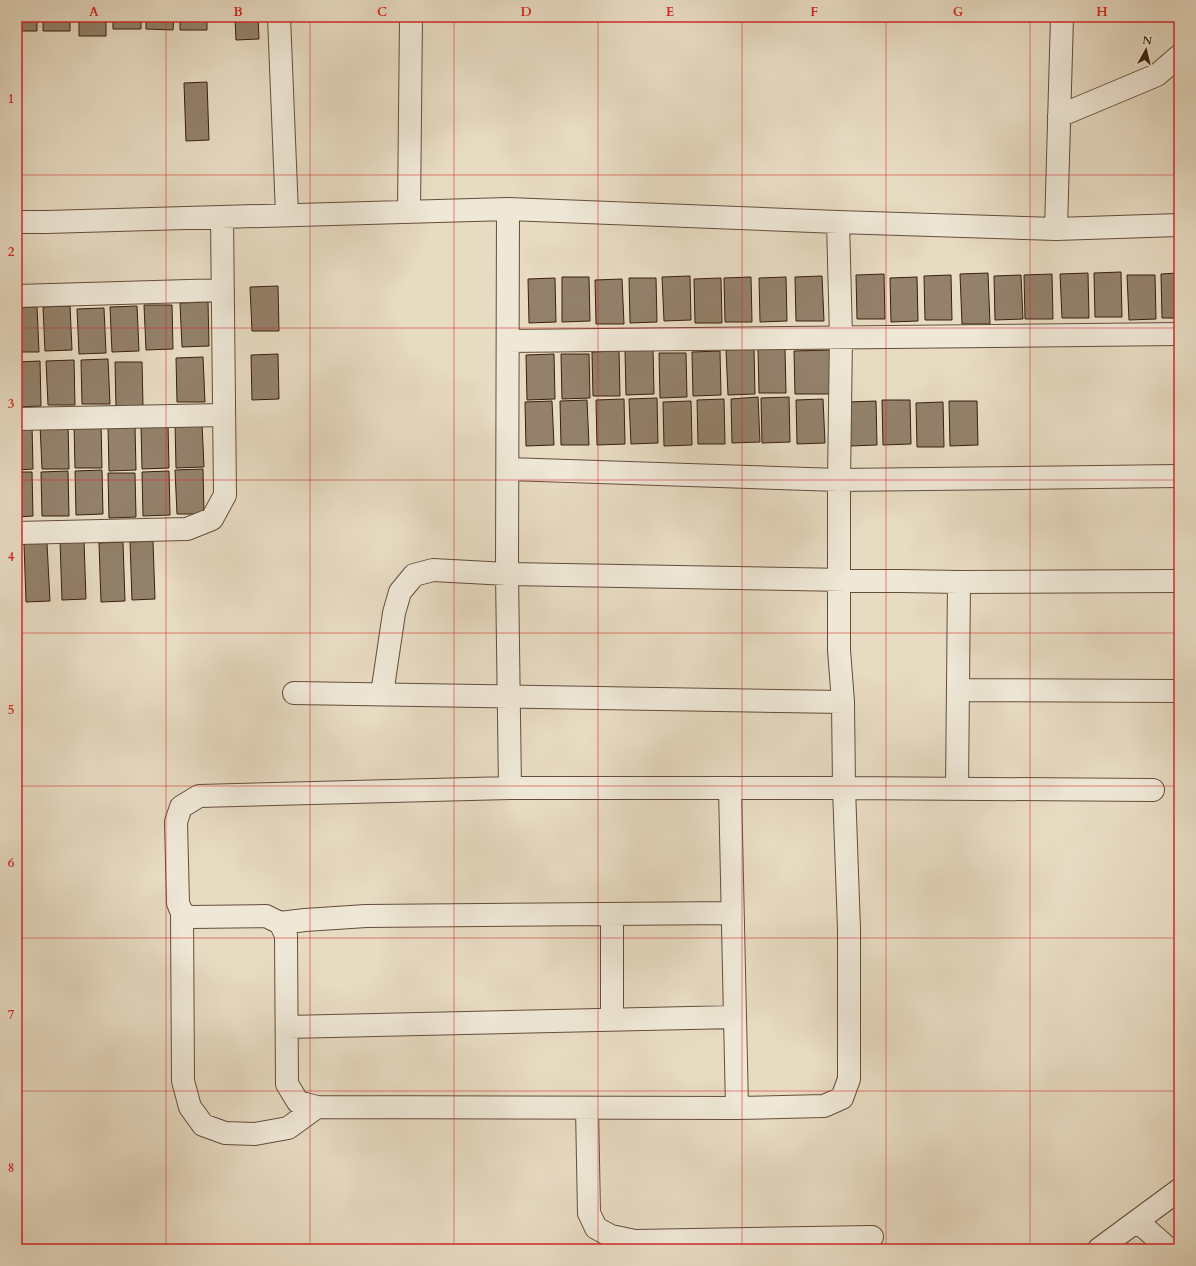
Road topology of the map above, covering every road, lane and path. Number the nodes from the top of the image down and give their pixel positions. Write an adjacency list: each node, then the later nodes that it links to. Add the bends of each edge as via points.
1 (279, 17): 8 (street)
2 (411, 17): 7 (street)
3 (1062, 17): 5 (street)
4 (1179, 56): 5 (street, via 1157,75)
5 (1059, 116): 13 (street)
6 (508, 209): 7 (street); 11 (street); 18 (street)
7 (409, 211): 8 (street)
8 (287, 214): 9 (street)
9 (222, 217): 10 (street); 14 (street)
10 (17, 222)
11 (838, 222): 13 (street); 17 (street)
12 (1179, 225): 13 (street)
13 (1056, 229)
14 (223, 290): 15 (street); 19 (street)
15 (17, 296)
16 (1179, 334): 17 (street)
17 (841, 337): 18 (street); 23 (street)
18 (508, 341): 21 (street)
19 (224, 415): 20 (street); 24 (street, via 225,495 212,519 187,529)
20 (17, 419)
21 (508, 469): 23 (street); 25 (street)
22 (1179, 476): 23 (street)
23 (839, 480): 26 (street)
24 (17, 533)
25 (507, 574): 26 (street); 32 (street, via 433,570 414,575 400,592 394,613); 33 (street)
26 (839, 580): 28 (street); 34 (street, via 839,650)
27 (1179, 581): 28 (street)
28 (959, 582): 29 (street)
29 (958, 690): 30 (street); 38 (street)
30 (1179, 691)
31 (294, 693): 32 (street)
32 (382, 694): 33 (street)
33 (509, 696): 34 (street); 35 (street)
34 (843, 702): 37 (street)
35 (510, 788): 36 (street); 40 (street, via 199,796 181,807 176,822 178,903)
36 (730, 788): 37 (street); 41 (street)
37 (844, 788): 38 (street); 49 (street, via 849,929 849,1080 842,1098 824,1106)
38 (957, 789): 39 (street)
39 (1153, 790)
40 (182, 913): 43 (street, via 190,916 266,916); 47 (street, via 183,1081 190,1107 203,1125 225,1133 255,1134 288,1128)
41 (732, 913): 42 (street); 44 (street)
42 (612, 914): 43 (street, via 366,916); 45 (street)
43 (280, 923): 46 (street, via 286,935)
44 (735, 1017): 45 (street); 49 (street)
45 (612, 1019): 46 (street)
46 (287, 1027): 47 (street, via 287,1084 298,1102)
47 (317, 1108): 48 (street)
48 (587, 1108): 49 (street); 52 (street, via 589,1213 596,1228 611,1236 635,1241)
49 (737, 1108)
50 (1179, 1190): 51 (street)
51 (1137, 1221): 53 (street); 54 (street)
52 (872, 1237)
53 (1099, 1249)
54 (1169, 1249)

